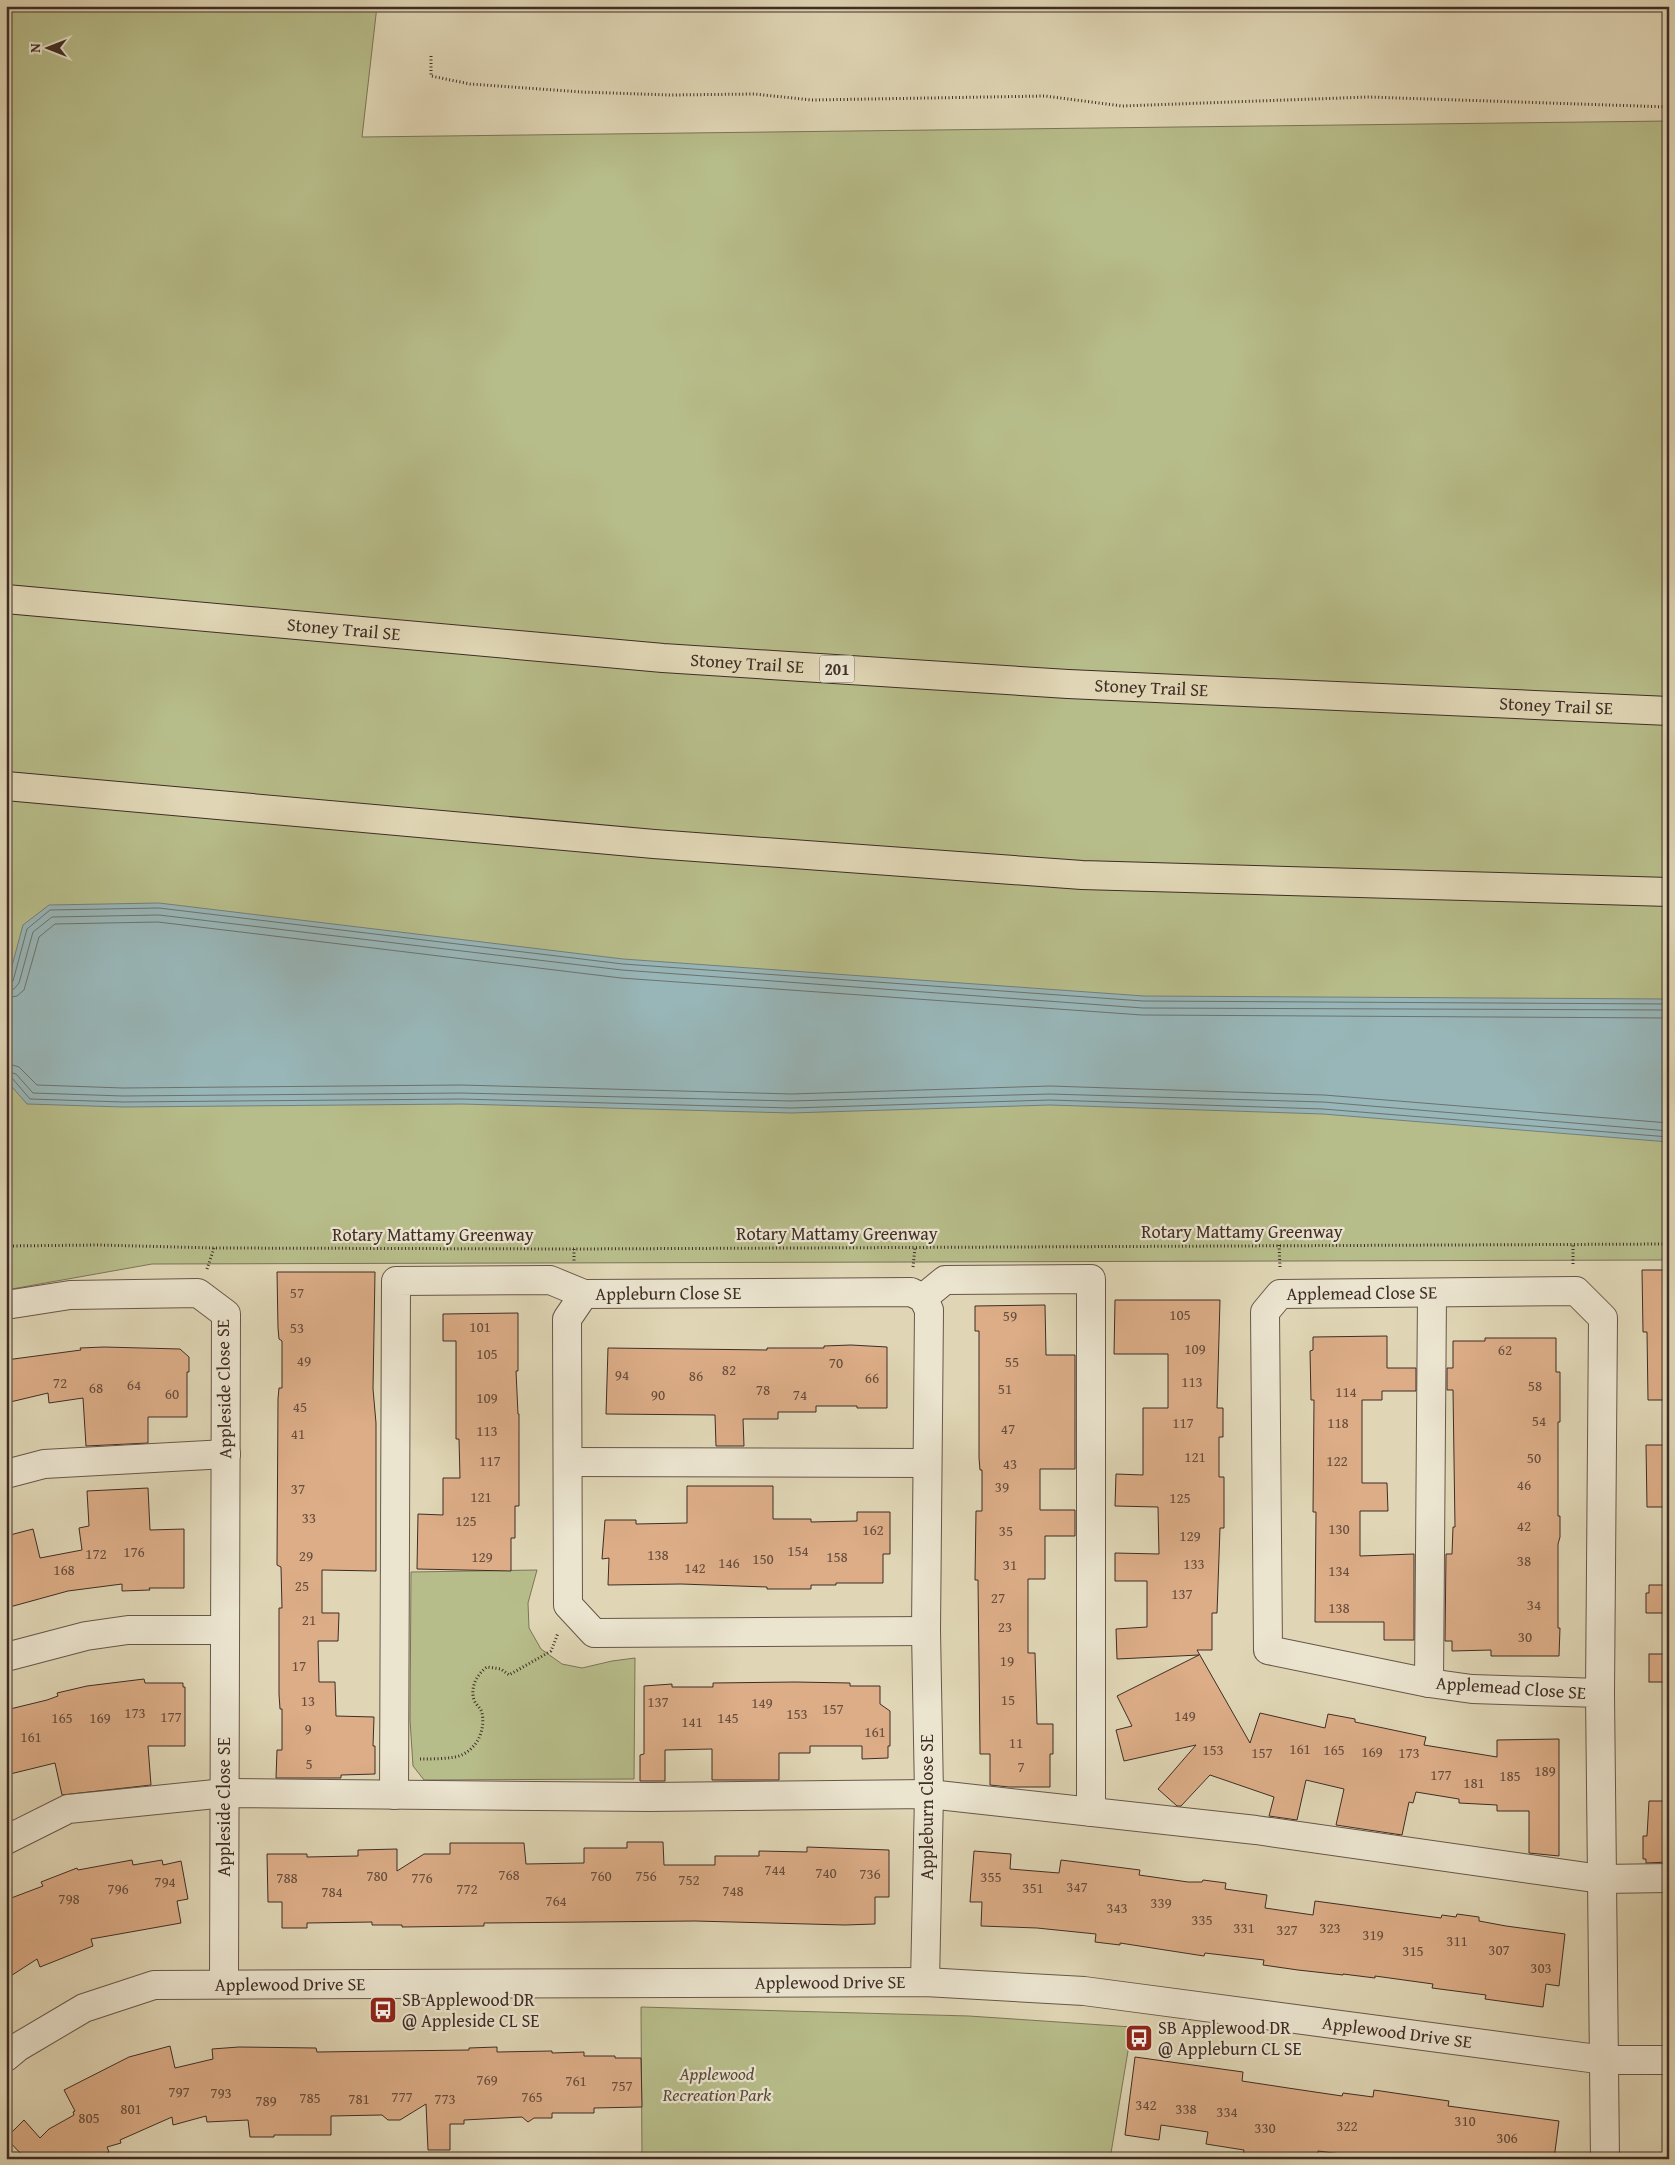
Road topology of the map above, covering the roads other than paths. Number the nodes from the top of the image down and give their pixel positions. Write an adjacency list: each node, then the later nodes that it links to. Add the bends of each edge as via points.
1 (6, 599): 2 (highway, Stoney Trail SE / 201, via 662,658 1068,684)
2 (1669, 711)
3 (6, 786): 4 (highway, via 654,844 1082,875)
4 (1669, 892)
5 (584, 1294): 7 (street, Appleburn Close SE, via 911,1292); 10 (street, Appleburn Close SE, via 567,1319); 20 (street, via 550,1280 396,1281)
6 (1432, 1294): 16 (street); 16 (street, Applemead Close SE, via 1280,1294 1265,1312 1268,1650); 17 (street, Applemead Close SE, via 1576,1291 1603,1318)
7 (923, 1298): 11 (street, Appleburn Close SE, via 929,1310); 21 (street, via 945,1280 1091,1279)
8 (6, 1305): 9 (street, Appleside Close SE, via 70,1295 198,1293 226,1314)
9 (226, 1454): 12 (street, via 44,1464); 13 (street, Appleside Close SE)
10 (568, 1462): 11 (street); 14 (street, Appleburn Close SE, via 568,1605 594,1633)
11 (927, 1463): 14 (street, Appleburn Close SE)
12 (6, 1474)
13 (225, 1630): 15 (street, via 128,1630 86,1636); 18 (street, Appleside Close SE)
14 (926, 1631): 19 (street, Appleburn Close SE)
15 (6, 1657)
16 (1429, 1683): 17 (street, Applemead Close SE, via 1472,1689)
17 (1600, 1693): 24 (street, Applemead Close SE)
18 (225, 1793): 20 (street); 22 (street, via 68,1809); 26 (street, Appleside Close SE)
19 (929, 1794): 20 (street); 21 (street); 25 (street, Appleburn Close SE)
20 (394, 1795)
21 (1092, 1812): 24 (street, via 1256,1830)
22 (6, 1840)
23 (1669, 1878): 24 (street)
24 (1601, 1879): 28 (street, Applemead Close SE)
25 (925, 1982): 26 (street, Applewood Drive SE); 28 (street, Applewood Drive SE, via 1084,1991)
26 (224, 1984): 27 (street, Applewood Drive SE, via 154,1985 84,2008)
27 (6, 2057)
28 (1604, 2060): 29 (street, Applewood Drive SE); 30 (street, Applemead Close SE)
29 (1669, 2060)
30 (1604, 2159)

